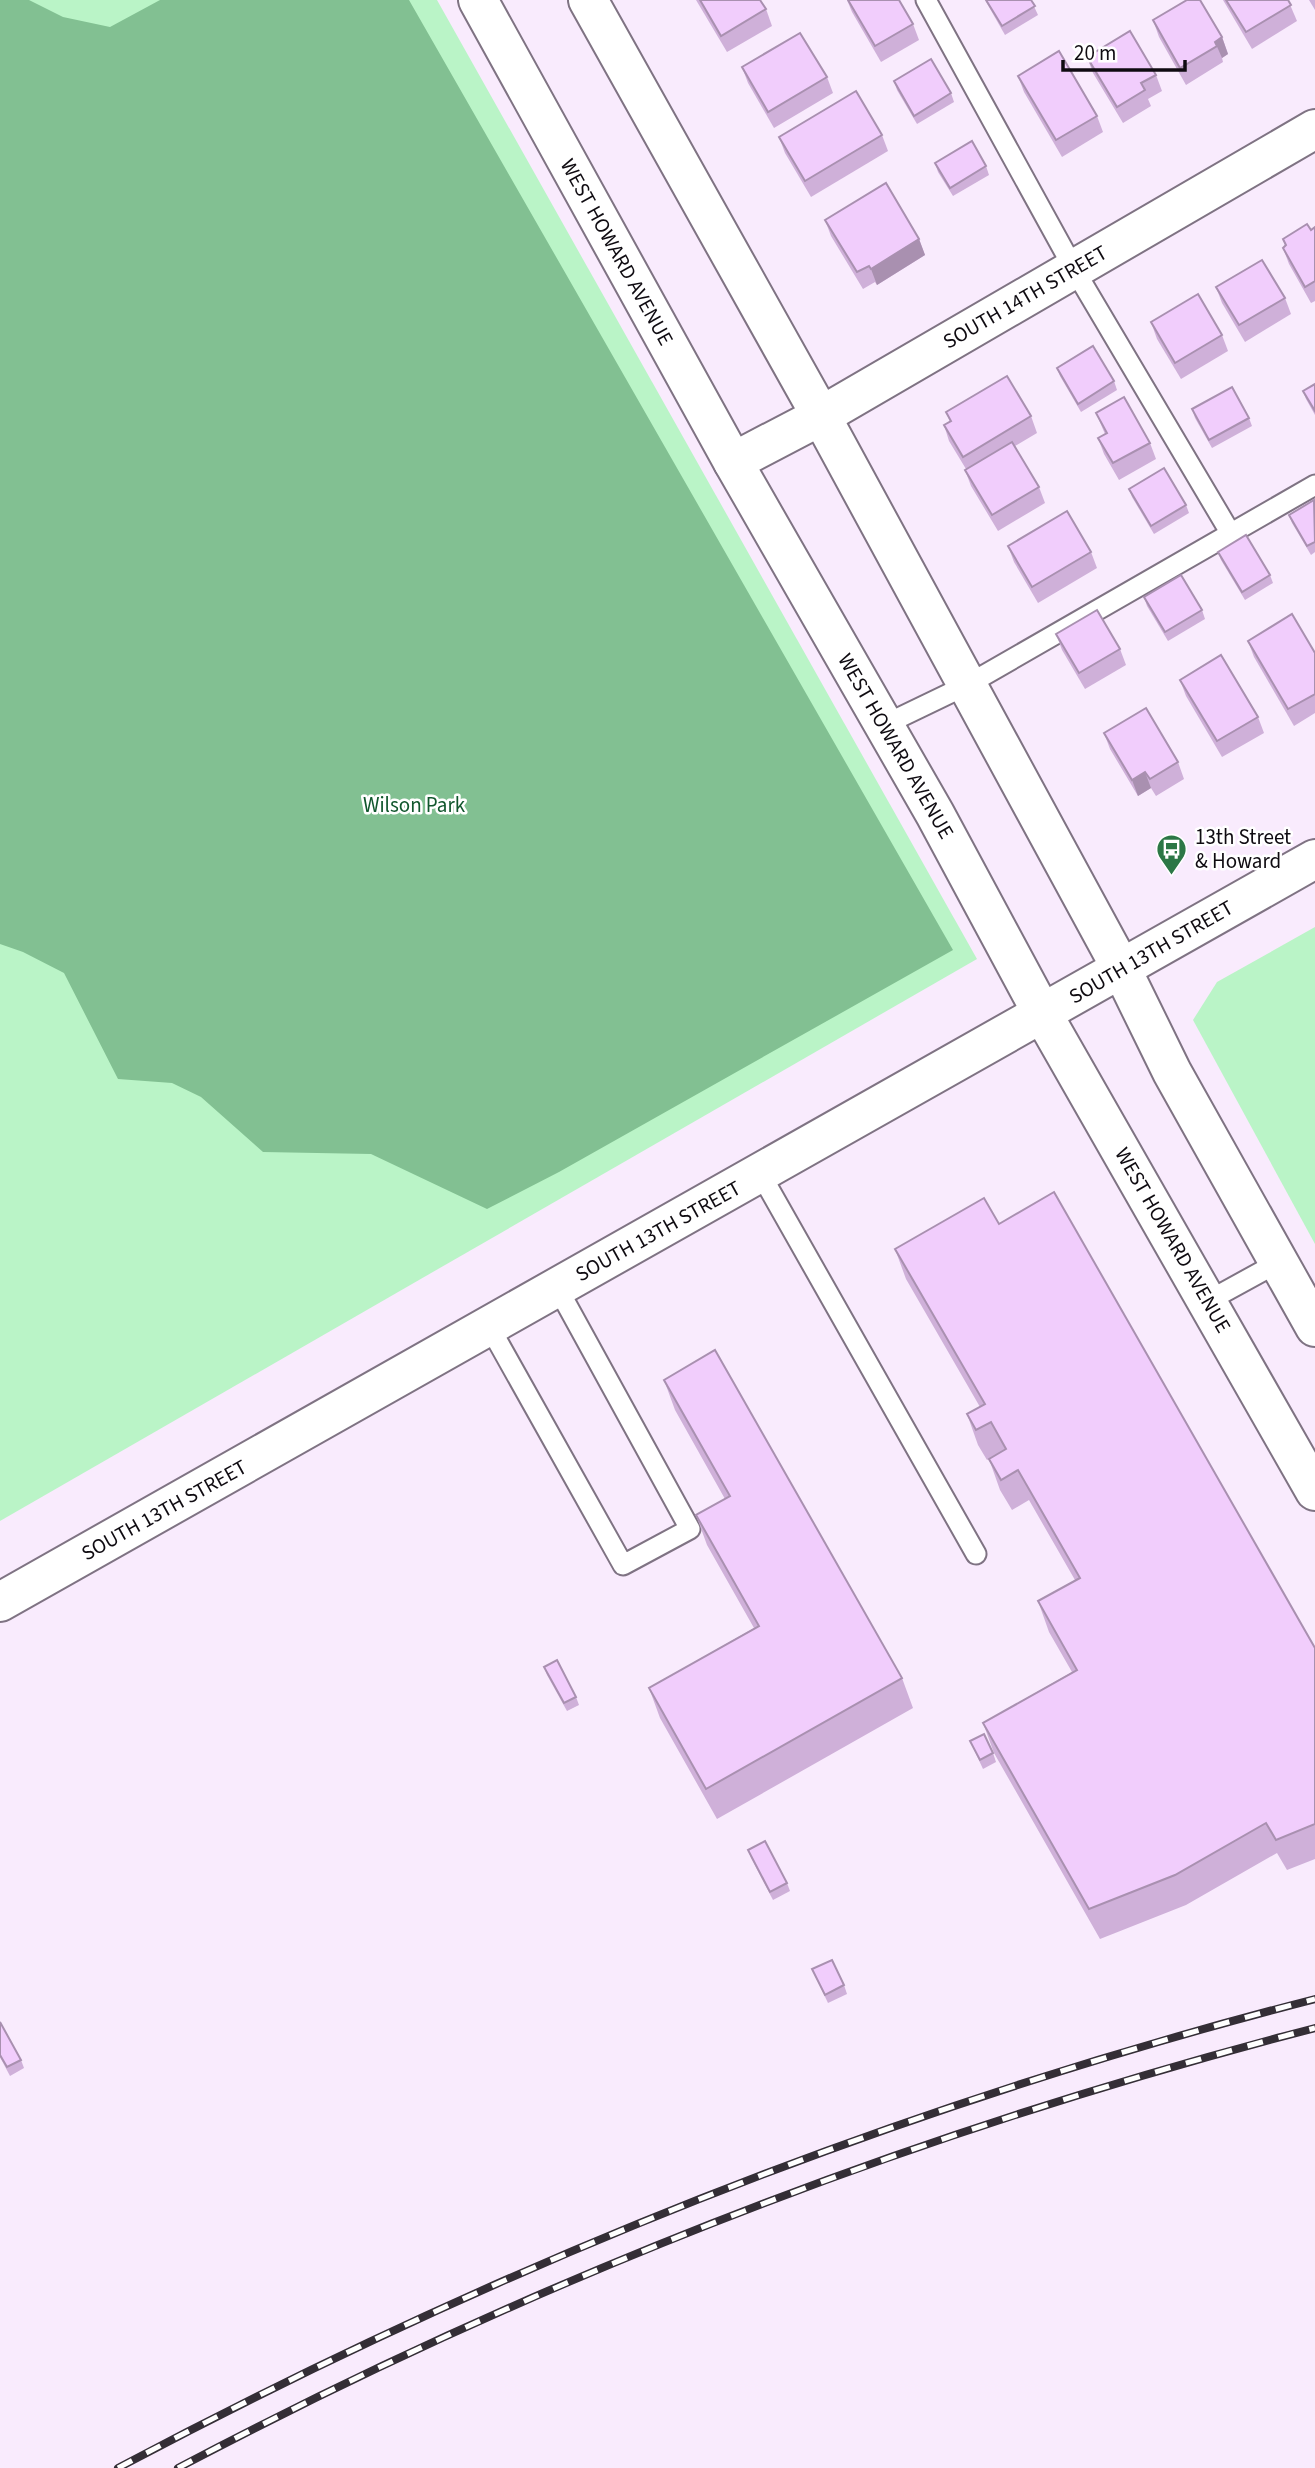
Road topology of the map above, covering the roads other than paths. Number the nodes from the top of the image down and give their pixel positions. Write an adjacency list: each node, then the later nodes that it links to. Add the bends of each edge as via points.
1 (478, 0): 7 (main road, WEST HOWARD AVENUE)
2 (588, 0): 6 (main road)
3 (927, 0): 5 (lane)
4 (1315, 129): 5 (main road, SOUTH 14TH STREET)
5 (1074, 269): 6 (main road, SOUTH 14TH STREET); 9 (lane)
6 (821, 416): 7 (main road, SOUTH 14TH STREET); 10 (main road)
7 (733, 462): 11 (main road, WEST HOWARD AVENUE)
8 (1315, 485): 9 (lane)
9 (1231, 534): 10 (lane)
10 (967, 685): 11 (lane); 13 (main road)
11 (884, 725): 14 (main road, WEST HOWARD AVENUE)
12 (1315, 859): 13 (main road, SOUTH 13TH STREET)
13 (1121, 968): 14 (main road, SOUTH 13TH STREET); 16 (main road, via 1172,1072)
14 (1042, 1013): 15 (main road, SOUTH 13TH STREET); 18 (main road, WEST HOWARD AVENUE)
15 (760, 1173): 17 (main road, SOUTH 13TH STREET); 22 (lane)
16 (1279, 1262): 18 (lane); 20 (main road)
17 (557, 1287): 19 (main road, SOUTH 13TH STREET); 19 (lane, via 690,1529 623,1565)
18 (1208, 1301): 21 (main road, WEST HOWARD AVENUE)
19 (489, 1326): 23 (main road, SOUTH 13TH STREET)
20 (1315, 1327)
21 (1315, 1491)
22 (976, 1554)
23 (0, 1602)

